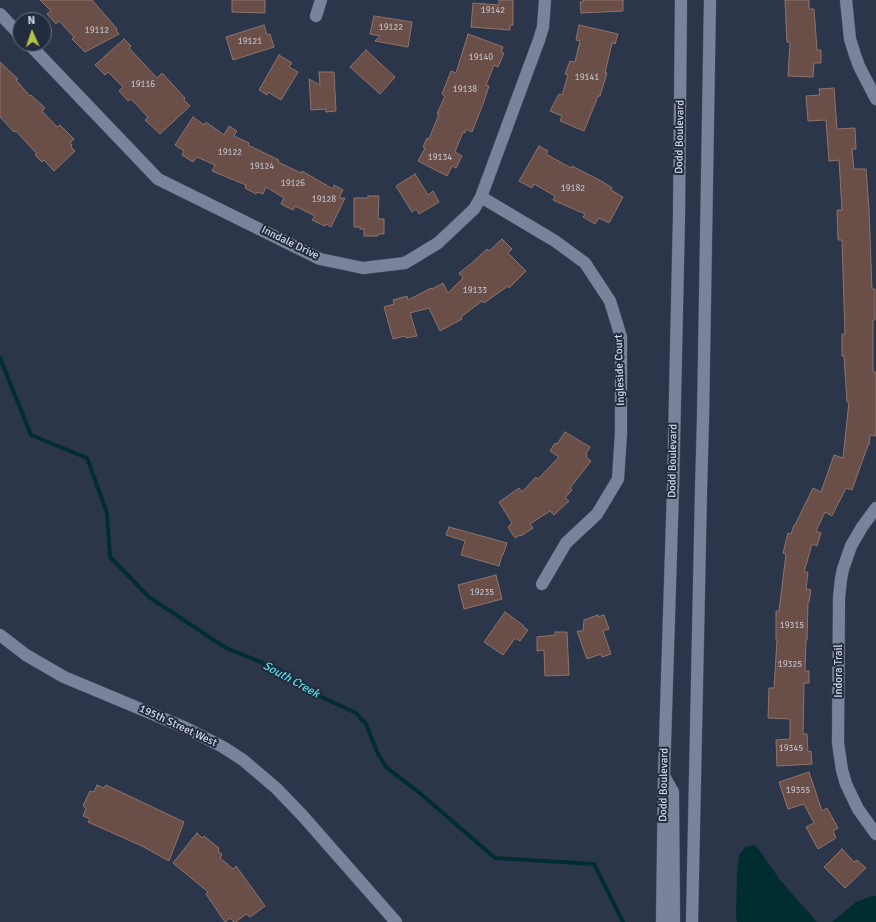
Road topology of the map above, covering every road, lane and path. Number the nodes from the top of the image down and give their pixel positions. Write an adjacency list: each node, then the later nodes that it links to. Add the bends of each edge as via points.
1 (321, 0): 7 (street)
2 (545, 0): 11 (street, Inndale Drive, via 540,40)
3 (682, 0): 15 (street, Dodd Boulevard, via 673,489)
4 (710, 0): 20 (street)
5 (846, 0): 10 (street, via 849,31 855,55)
6 (0, 14): 8 (street)
7 (316, 16)
8 (12, 27)
9 (37, 52): 11 (street, Inndale Drive, via 158,179 320,258 363,268 405,263 438,244 474,209)
10 (876, 99)
11 (480, 197): 13 (street, Ingleside Court, via 554,241 585,263 610,301 622,337 618,479 597,514 566,543)
12 (876, 508): 16 (street, Indora Trail, via 851,546 841,579 838,737 846,784 858,809)
13 (542, 584)
14 (0, 635): 17 (street, 195th Street West, via 26,655 64,677 170,720 243,760 298,810)
15 (664, 775): 18 (street, Dodd Boulevard); 19 (street, via 673,792)
16 (876, 834)
17 (396, 922)
18 (662, 922)
19 (674, 922)
20 (692, 922)

